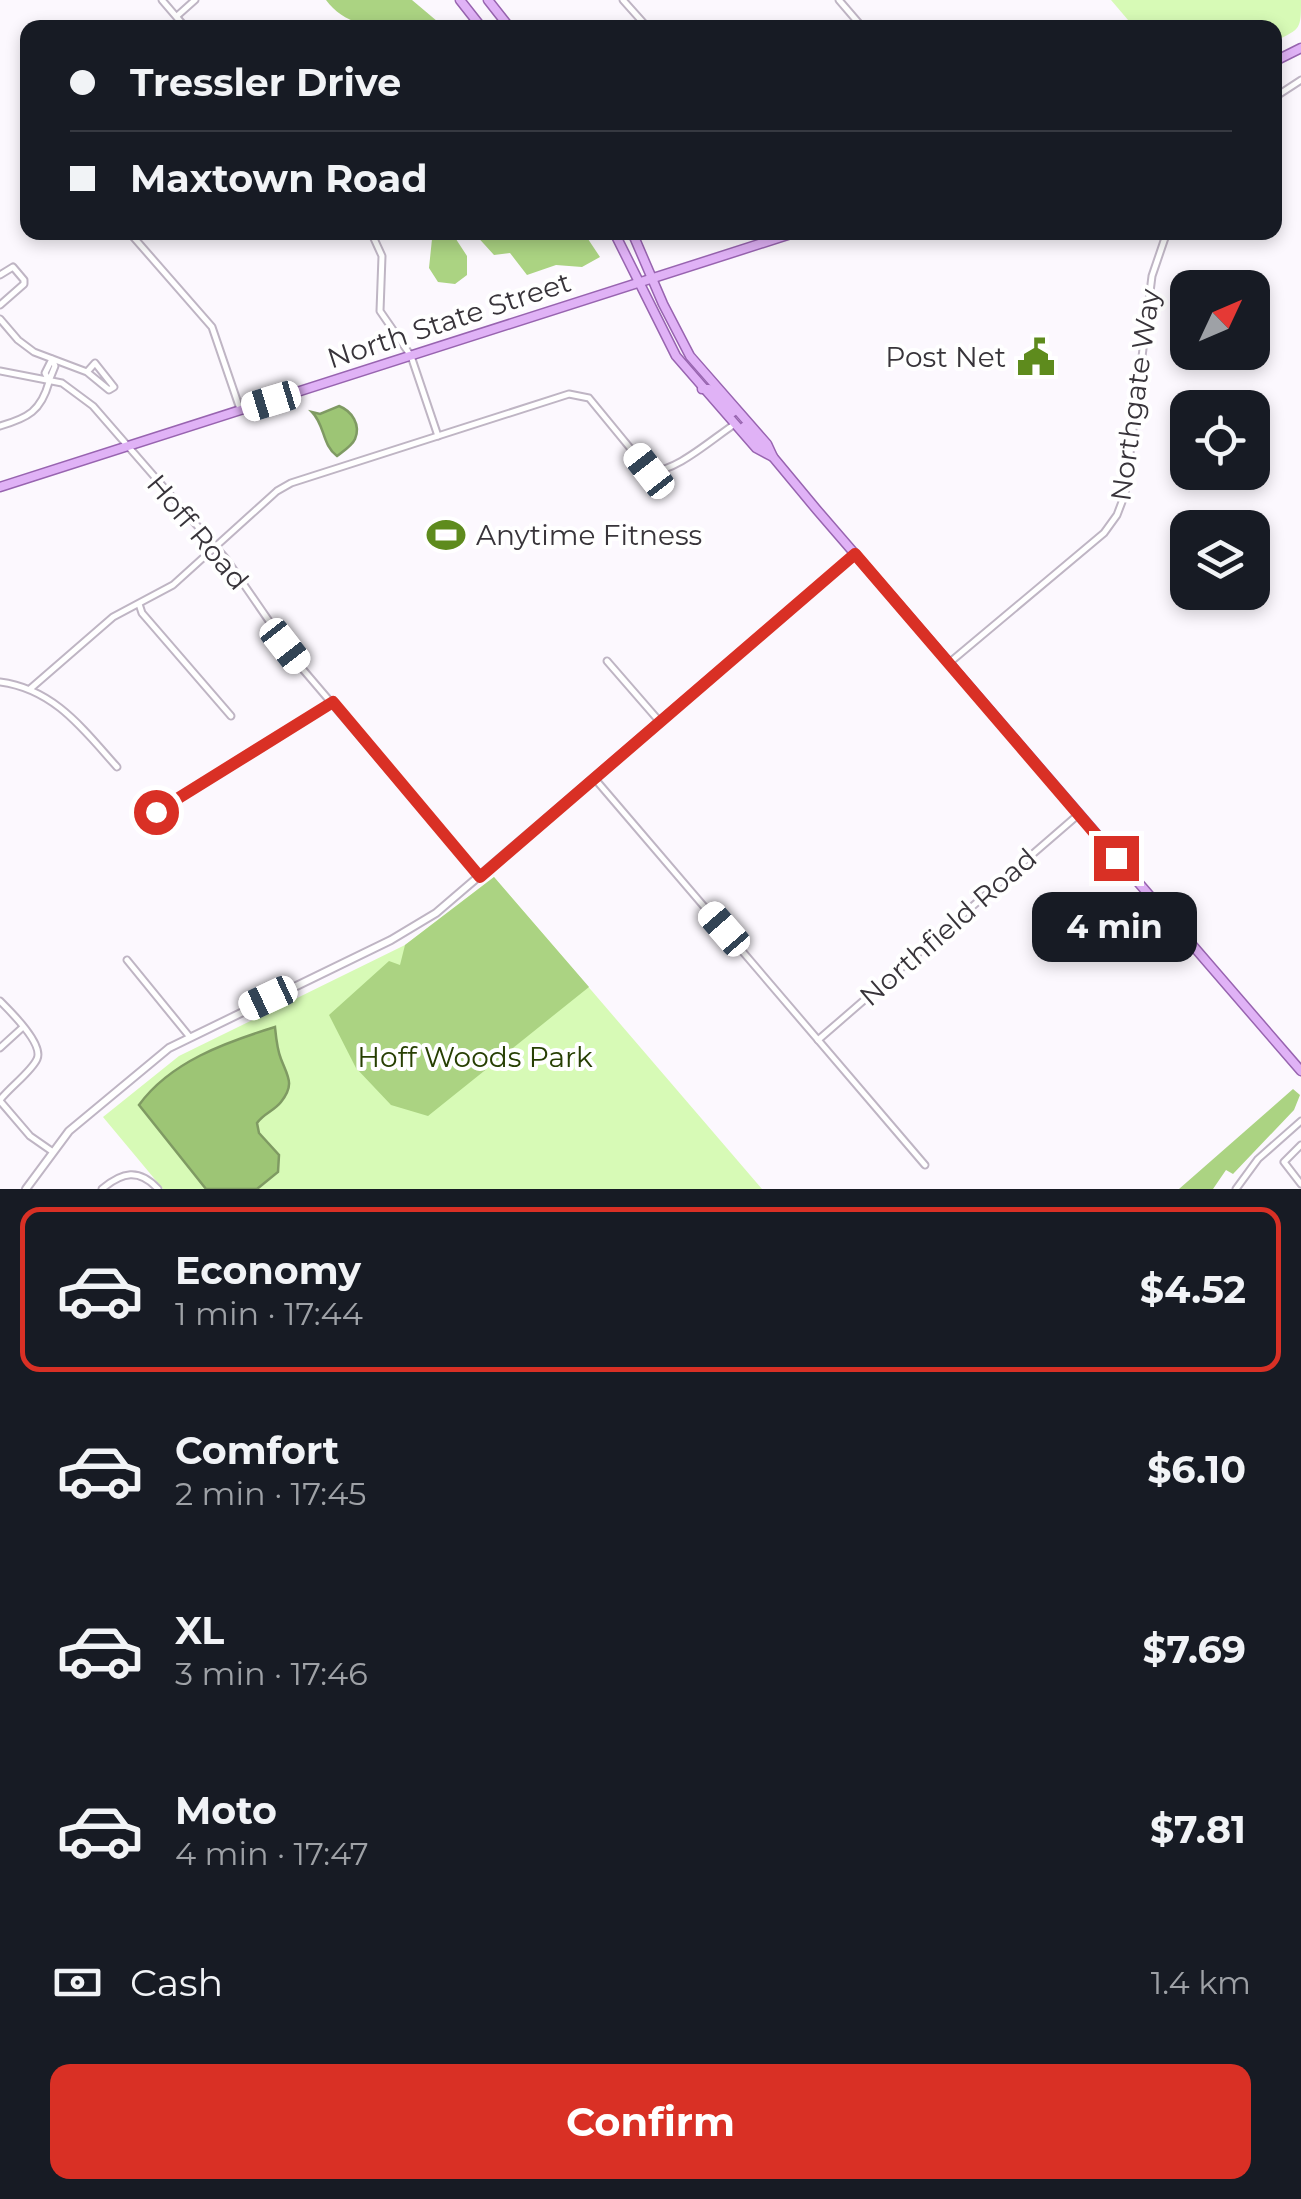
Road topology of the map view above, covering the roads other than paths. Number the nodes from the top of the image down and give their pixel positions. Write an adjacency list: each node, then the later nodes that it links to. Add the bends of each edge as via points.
1 (162, 0): 7 (street)
2 (194, 0): 7 (street)
3 (460, 0): 9 (main road)
4 (488, 0): 10 (main road)
5 (623, 0): 11 (street)
6 (839, 0): 12 (street)
7 (177, 16): 8 (street)
8 (180, 20)
9 (476, 20)
10 (504, 20)
11 (641, 20)
12 (856, 20)
13 (136, 240): 30 (street, via 212,326)
14 (375, 240): 24 (street, via 382,256 380,311)
15 (618, 240): 21 (main road)
16 (636, 240): 20 (main road)
17 (772, 240): 20 (main road, North State Street)
18 (1164, 240): 42 (street, Northgate Way, via 1152,276 1117,515 1097,540)
19 (0, 275): 22 (street, via 14,267 24,280)
20 (653, 279): 21 (main road, North State Street); 31 (main road, via 690,356)
21 (641, 283): 24 (main road, North State Street); 29 (main road, via 676,356)
22 (0, 305)
23 (0, 319): 25 (street, via 18,340)
24 (411, 356): 30 (main road, North State Street); 34 (street)
25 (52, 360): 27 (street); 28 (street)
26 (0, 371): 28 (street, Hoff Road)
27 (87, 372): 27 (street, via 106,389 114,387 95,362)
28 (49, 380): 33 (street, via 43,404 26,419); 35 (street, Hoff Road, via 80,394)
29 (702, 388): 31 (main road); 32 (main road)
30 (241, 410): 35 (main road, North State Street)
31 (747, 421): 36 (main road)
32 (736, 424): 34 (street, via 658,472 649,471 582,394); 36 (main road)
33 (0, 426)
34 (438, 436): 38 (street, via 291,484)
35 (125, 446): 37 (main road, North State Street); 38 (street, Hoff Road)
36 (773, 457): 39 (main road)
37 (0, 487)
38 (216, 546): 40 (street); 45 (street, Hoff Road)
39 (855, 554): 42 (main road); 47 (street)
40 (139, 604): 44 (street); 46 (street)
41 (607, 661): 47 (street)
42 (949, 663): 50 (main road)
43 (0, 682): 44 (street)
44 (30, 689): 48 (street, via 67,712)
45 (333, 702): 51 (street); 52 (street, Hoff Road)
46 (231, 716)
47 (660, 722): 49 (street)
48 (116, 767)
49 (595, 779): 52 (street); 57 (street)
50 (1079, 814): 57 (street, Northfield Road); 59 (main road)
51 (148, 818)
52 (480, 877): 56 (street, via 418,925)
53 (127, 960): 56 (street)
54 (0, 1001): 55 (street)
55 (23, 1027): 58 (street); 60 (street, via 38,1057)
56 (189, 1036): 63 (street, via 135,1074)
57 (818, 1040): 64 (street)
58 (0, 1048)
59 (1301, 1071)
60 (0, 1101): 63 (street)
61 (1301, 1121): 69 (street)
62 (1301, 1145): 65 (street, via 1284,1164)
63 (53, 1152): 66 (street)
64 (925, 1165)
65 (1301, 1184)
66 (31, 1188)
67 (102, 1189): 68 (street, via 135,1174)
68 (158, 1189)
69 (1236, 1189)

